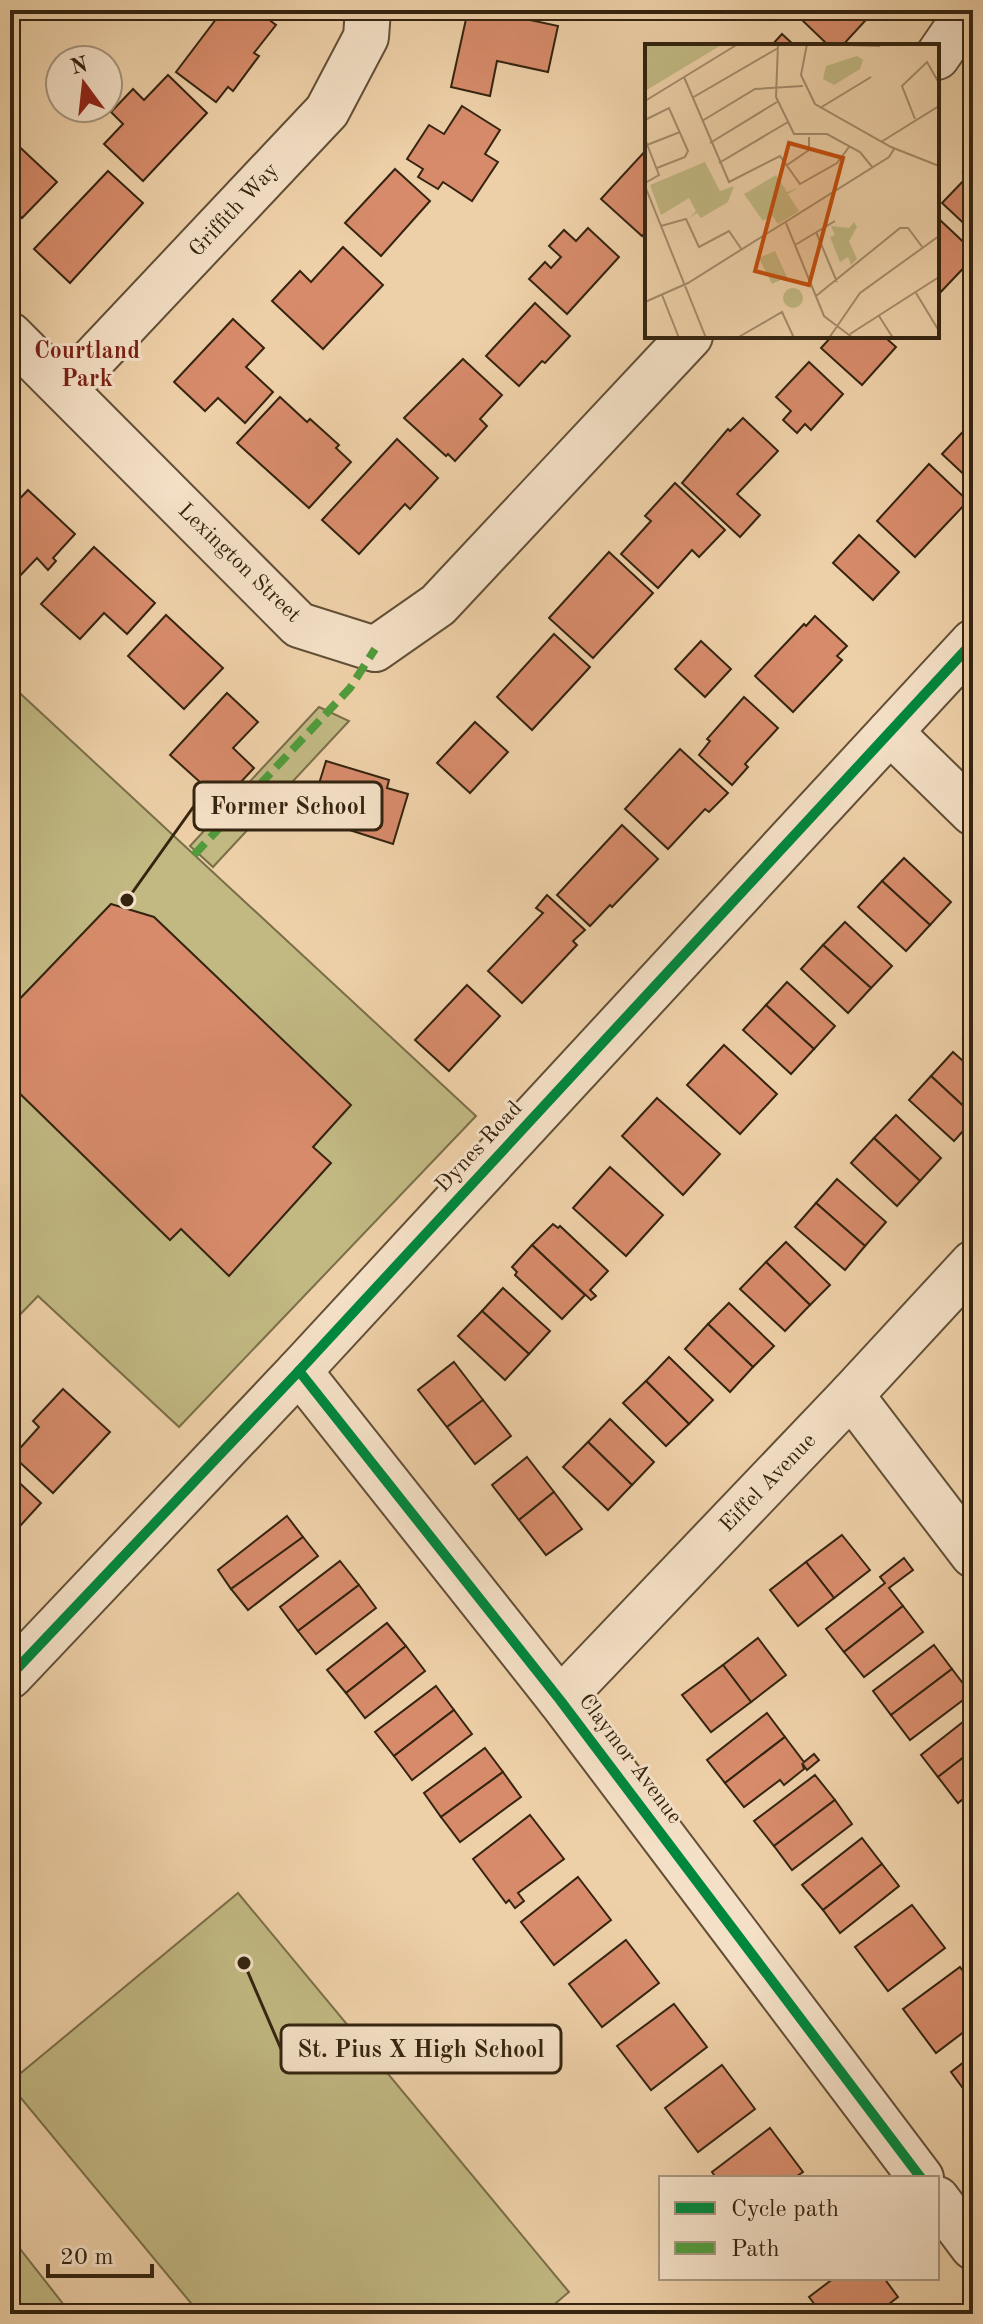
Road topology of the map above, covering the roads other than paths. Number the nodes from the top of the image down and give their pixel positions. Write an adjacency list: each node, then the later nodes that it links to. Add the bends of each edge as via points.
1 (368, 10): 6 (street, Griffith Way, via 366,37 327,111)
2 (965, 10): 3 (street)
3 (939, 54)
4 (10, 335): 6 (street, Lexington Street)
5 (688, 338): 6 (street, Lexington Street, via 438,605 375,649 299,625)
6 (65, 389)
7 (973, 642): 8 (street, Dynes Road)
8 (890, 732): 9 (street); 11 (street, Dynes Road)
9 (973, 813)
10 (973, 1263): 12 (street, Eiffel Avenue)
11 (299, 1371): 14 (street, Dynes Road); 15 (street, Claymor Avenue)
12 (851, 1395): 13 (street); 15 (street, Eiffel Avenue)
13 (973, 1555)
14 (10, 1676)
15 (560, 1700): 16 (street, Claymor Avenue)
16 (919, 2176)
17 (939, 2202): 18 (street)
18 (973, 2247)

